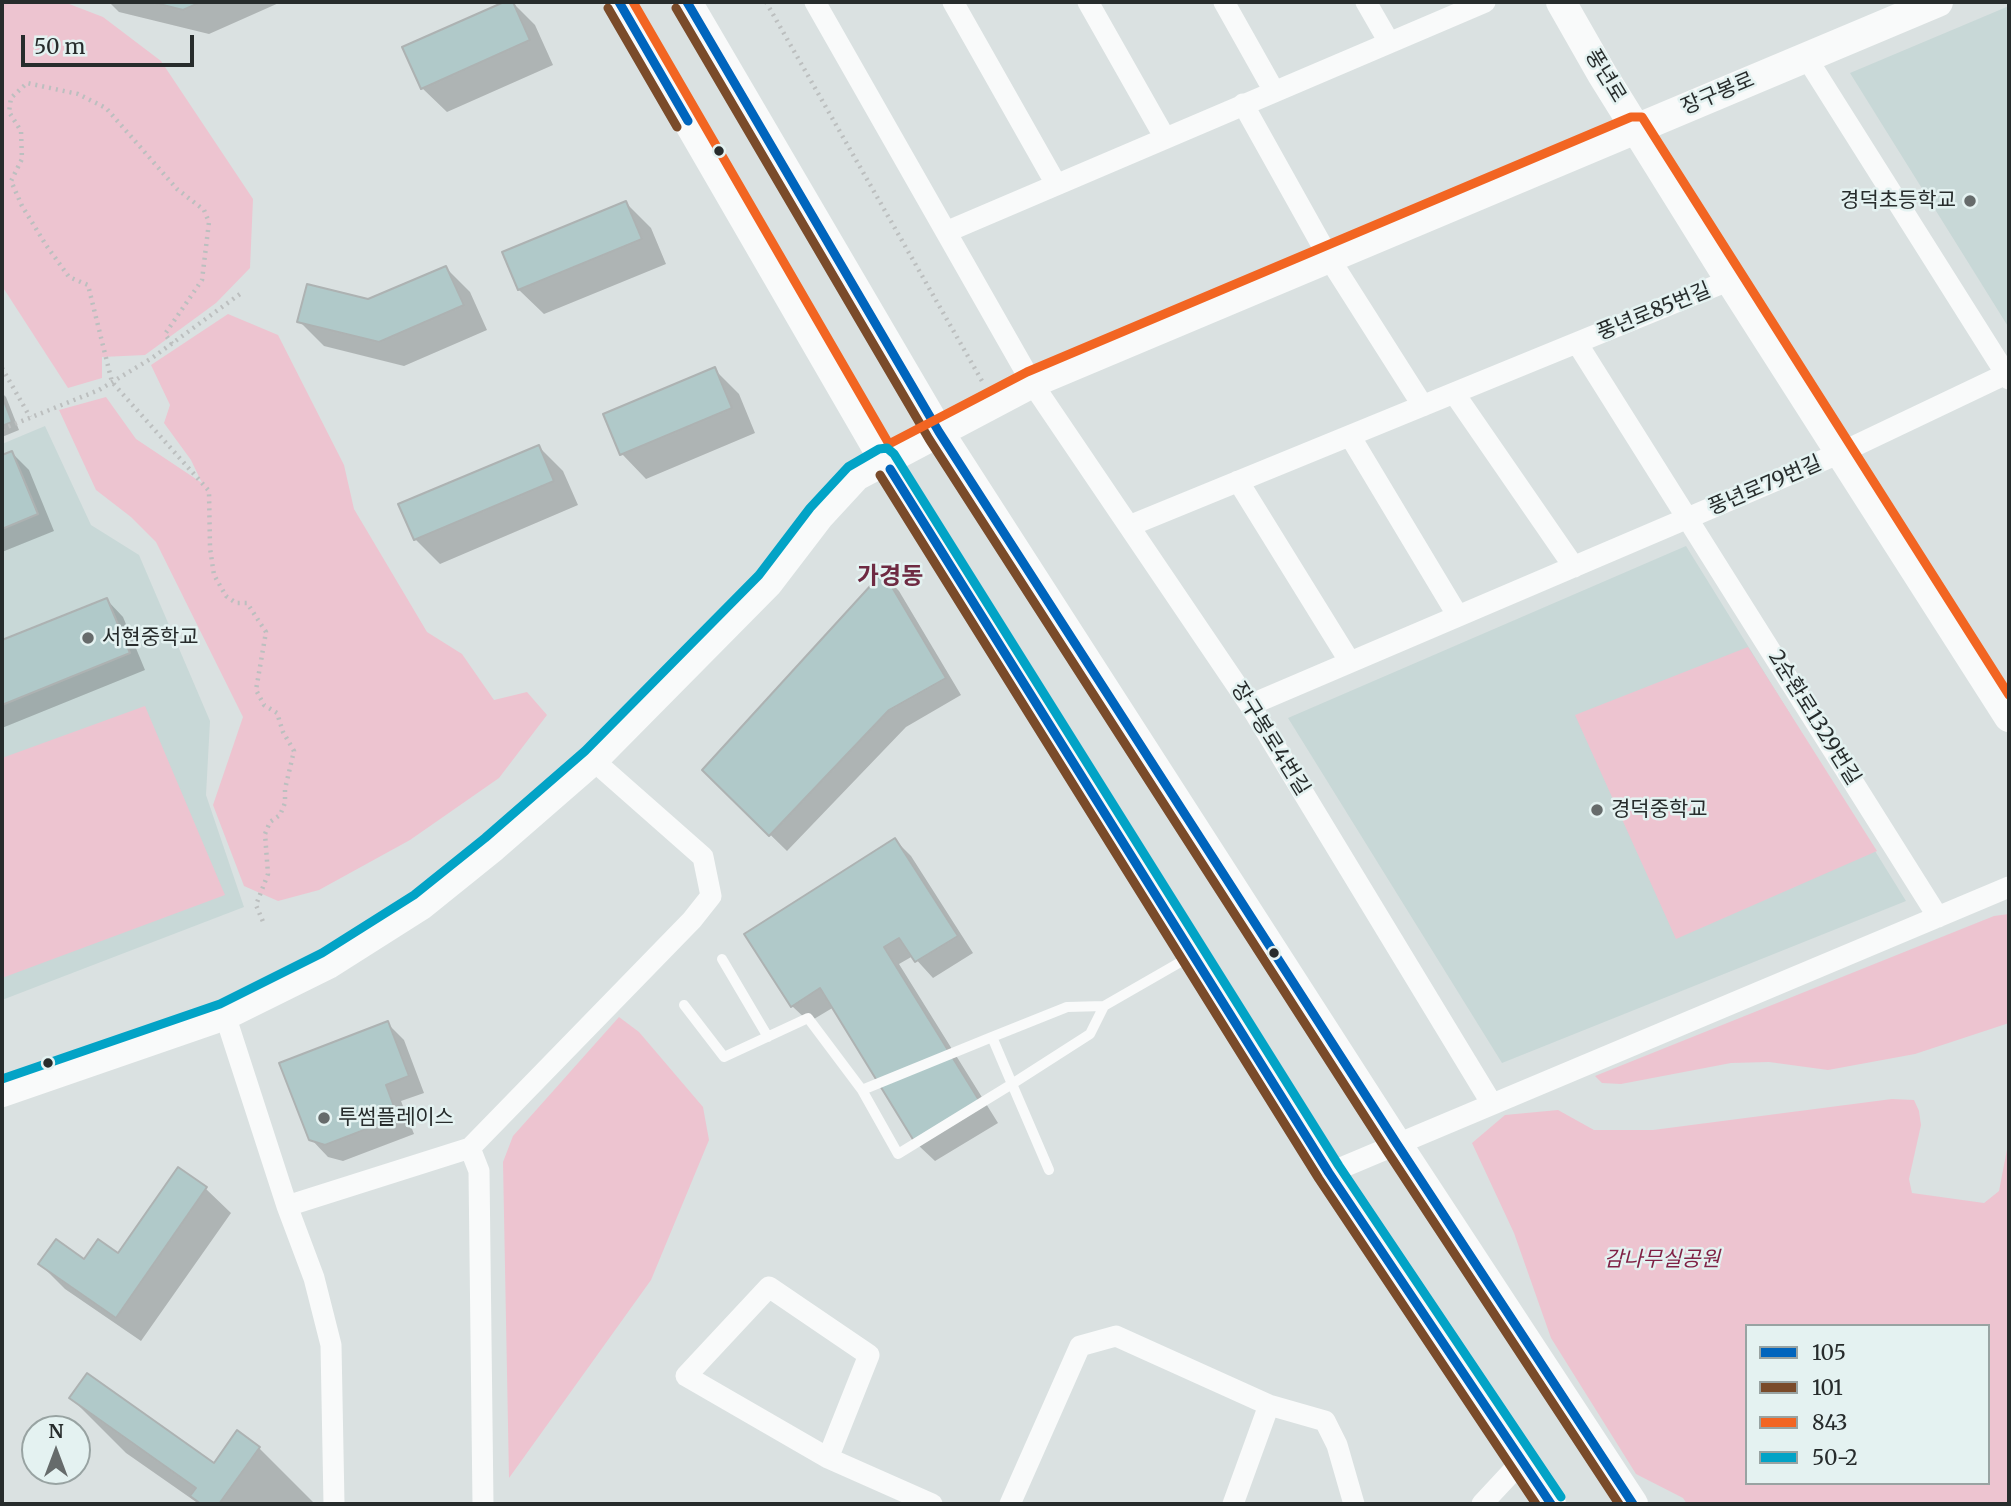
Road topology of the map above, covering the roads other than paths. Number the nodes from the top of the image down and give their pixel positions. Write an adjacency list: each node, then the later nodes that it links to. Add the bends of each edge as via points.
1 (619, 2): 31 (street)
2 (687, 2): 27 (street)
3 (953, 2): 18 (street)
4 (1088, 2): 17 (street)
5 (1224, 2): 14 (street)
6 (1366, 2): 12 (street)
7 (1485, 2): 12 (street)
8 (1562, 2): 16 (street, 풍년로)
9 (1938, 2): 11 (street, 장구봉로)
10 (824, 4): 19 (street, 장구봉로4번길)
11 (1903, 8): 13 (street, 장구봉로)
12 (1389, 41): 14 (street)
13 (1806, 57): 16 (street, 장구봉로); 23 (street)
14 (1274, 91): 15 (street)
15 (1242, 104): 17 (street); 20 (street)
16 (1636, 128): 20 (street, 장구봉로); 21 (street, 풍년로)
17 (1165, 138): 18 (street)
18 (1056, 184): 19 (street)
19 (946, 232): 24 (street, 장구봉로4번길)
20 (1329, 258): 24 (street, 장구봉로); 26 (street)
21 (1730, 280): 22 (street, 풍년로85번길); 30 (street, 풍년로)
22 (1577, 343): 25 (street, 풍년로85번길); 28 (street, 풍년로85번길)
23 (2008, 377): 30 (street, 풍년로79번길)
24 (1032, 383): 27 (street, 장구봉로); 34 (street, 장구봉로4번길)
25 (1454, 393): 26 (street, 풍년로85번길); 35 (street)
26 (1423, 406): 29 (street, 풍년로85번길)
27 (939, 432): 31 (street, 장구봉로); 54 (street)
28 (1633, 432): 33 (street, 풍년로79번길)
29 (1350, 436): 32 (street, 풍년로85번길); 36 (street)
30 (1840, 453): 33 (street, 풍년로79번길); 39 (street, 풍년로)
31 (884, 460): 40 (street, 장구봉로, via 856,476 768,583); 43 (street)
32 (1238, 481): 34 (street, 풍년로85번길); 37 (street)
33 (1689, 518): 35 (street, 풍년로79번길); 42 (street, 2순환로1329번길)
34 (1129, 526): 38 (street, 장구봉로4번길)
35 (1574, 567): 36 (street, 풍년로79번길)
36 (1458, 616): 37 (street, 풍년로79번길)
37 (1350, 662): 38 (street, 풍년로79번길)
38 (1250, 705): 53 (street, 장구봉로4번길)
39 (2009, 717)
40 (593, 760): 47 (street, 장구봉로, via 421,905 328,964); 55 (street, via 703,857 711,896)
41 (2009, 887): 42 (street)
42 (1938, 917): 53 (street)
43 (1193, 955): 46 (lane); 57 (street)
44 (722, 959): 48 (lane)
45 (684, 1005): 48 (lane, via 724,1057)
46 (1104, 1006): 49 (lane, via 1067,1007); 50 (lane, via 1090,1034)
47 (225, 1015): 52 (street, 장구봉로); 58 (street)
48 (768, 1037): 51 (lane, via 808,1018)
49 (992, 1037): 50 (lane); 51 (lane)
50 (1012, 1084): 51 (lane, via 898,1154); 56 (lane)
51 (862, 1090)
52 (2, 1092)
53 (1493, 1104): 54 (street)
54 (1397, 1144): 57 (street); 70 (street)
55 (470, 1148): 58 (street); 63 (street, via 479,1171)
56 (1049, 1170)
57 (1329, 1172): 61 (street)
58 (288, 1206): 62 (street, via 314,1278 331,1345)
59 (1269, 1405): 65 (street, via 1116,1336 1080,1346); 66 (street); 67 (street, via 1325,1421 1337,1445)
60 (828, 1458): 60 (street, via 686,1376 769,1287 869,1355); 64 (street)
61 (1522, 1461): 68 (street); 69 (street)
62 (334, 1504)
63 (483, 1504)
64 (932, 1504)
65 (1010, 1504)
66 (1233, 1504)
67 (1353, 1504)
68 (1482, 1504)
69 (1551, 1504)
70 (1633, 1504)

